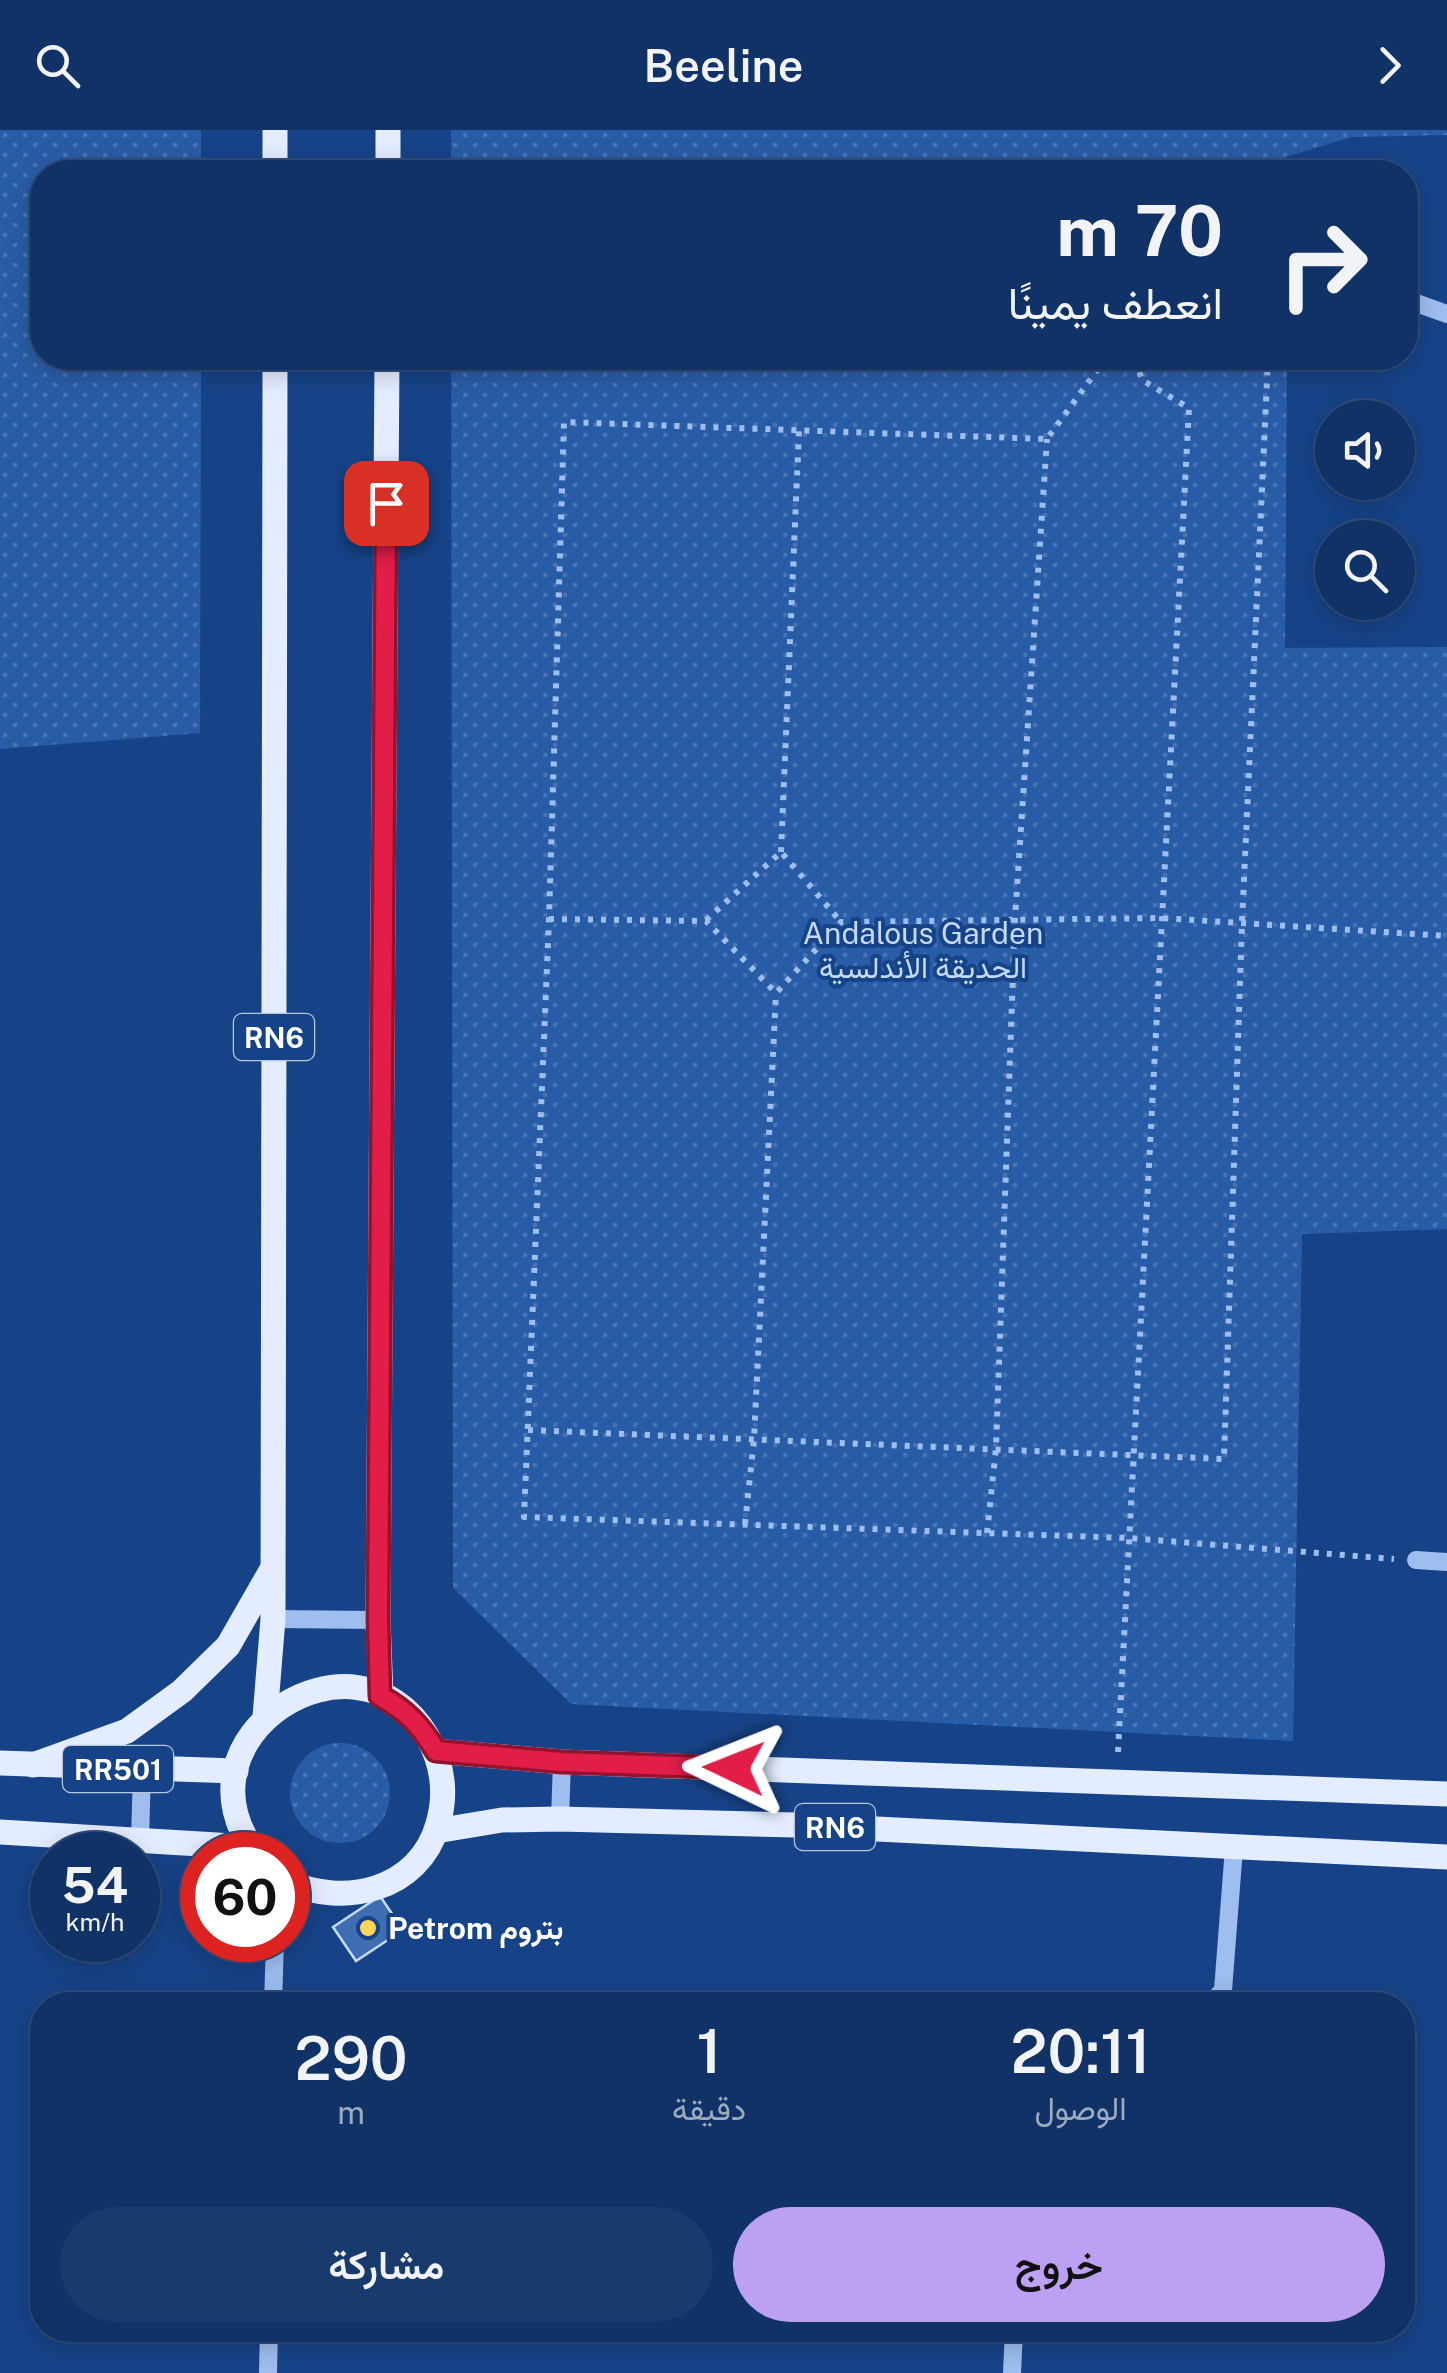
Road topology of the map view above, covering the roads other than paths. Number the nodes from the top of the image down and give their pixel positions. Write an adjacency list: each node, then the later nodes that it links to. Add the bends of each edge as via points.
1 (275, 130): 3 (main road)
2 (388, 130): 4 (main road)
3 (274, 160)
4 (388, 160)
5 (1418, 303): 6 (street)
6 (1447, 314)
7 (274, 370): 11 (main road, RN6)
8 (387, 370): 13 (main road)
9 (1416, 1560): 10 (street)
10 (1447, 1562)
11 (273, 1566): 12 (main road, RN6); 19 (main road, via 228,1646 182,1690 127,1732)
12 (273, 1619): 13 (street); 15 (main road, RN6)
13 (378, 1620): 14 (main road)
14 (380, 1696): 15 (main road, via 320,1689); 16 (main road, via 404,1709)
15 (265, 1717): 21 (main road, RN6, via 246,1742)
16 (436, 1751): 18 (main road, RN6); 24 (main road, via 443,1804)
17 (0, 1762): 19 (main road, RR501)
18 (562, 1762): 22 (main road, RN6); 23 (street)
19 (33, 1765): 20 (main road, RR501)
20 (142, 1770): 21 (main road, RR501); 26 (street)
21 (236, 1772): 27 (main road, via 236,1810)
22 (1447, 1794)
23 (560, 1819): 24 (main road, RN6); 29 (main road, RN6)
24 (436, 1831): 31 (main road, via 406,1872 372,1890 333,1896)
25 (0, 1832): 28 (main road, RR501)
26 (140, 1832)
27 (246, 1832)
28 (30, 1834)
29 (1234, 1848): 30 (main road, RN6); 34 (street)
30 (1447, 1857)
31 (310, 1891)
32 (274, 1962): 33 (street)
33 (273, 1992)
34 (1222, 1992)
35 (268, 2342): 37 (street)
36 (1013, 2342): 38 (street)
37 (268, 2373)
38 (1012, 2373)

